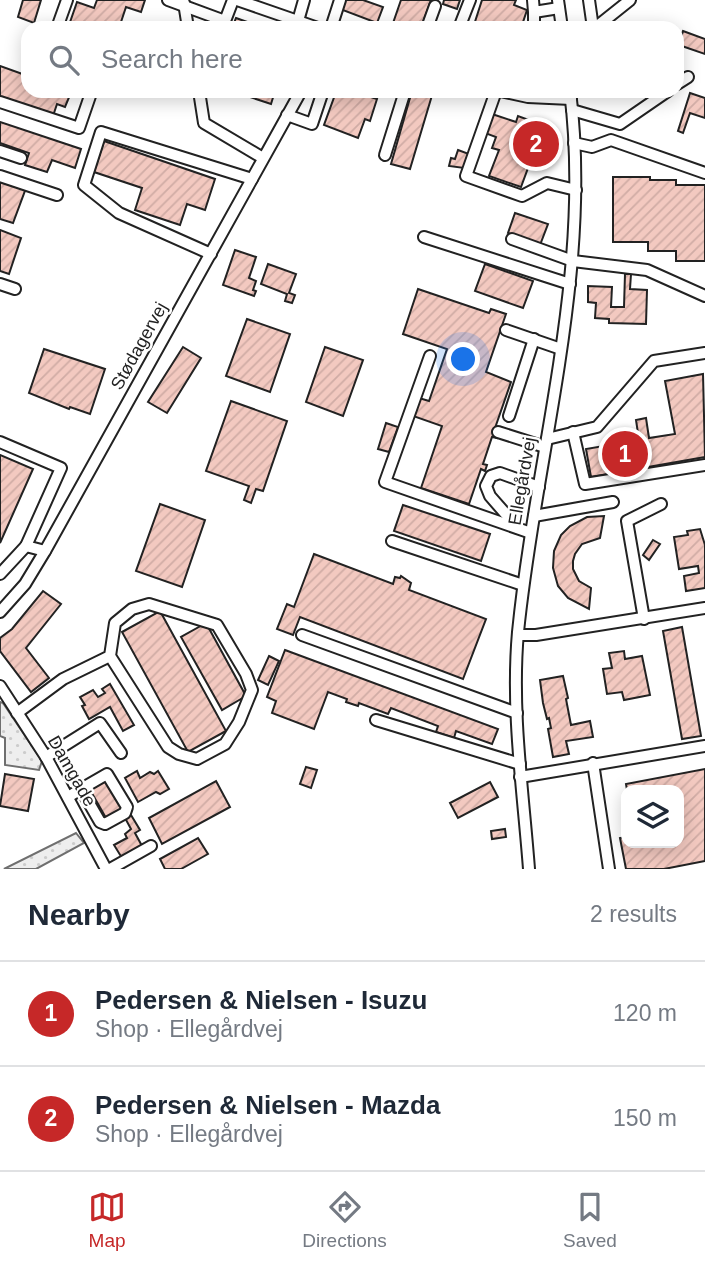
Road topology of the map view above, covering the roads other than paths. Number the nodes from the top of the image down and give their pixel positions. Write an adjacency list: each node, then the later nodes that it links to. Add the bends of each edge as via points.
1 (66, 0): 14 (street)
2 (168, 0): 9 (street)
3 (235, 0): 9 (street, via 225,21); 10 (street)
4 (304, 0): 16 (street)
5 (340, 0): 17 (street)
6 (470, 0): 19 (street)
7 (589, 0): 20 (street)
8 (630, 0): 21 (street)
9 (184, 3): 15 (street)
10 (261, 4): 16 (street)
11 (558, 4): 13 (street)
12 (435, 6): 18 (street)
13 (534, 6)
14 (59, 21)
15 (187, 21)
16 (298, 21)
17 (333, 21)
18 (430, 21)
19 (462, 21)
20 (593, 21)
21 (603, 21)
22 (688, 77): 23 (street)
23 (684, 80)
24 (89, 98): 33 (street, via 79,128)
25 (200, 98): 39 (street, via 204,123)
26 (297, 98): 34 (street, Stødagervej)
27 (321, 98): 34 (street, via 312,124)
28 (403, 98): 37 (street)
29 (497, 98): 43 (street, via 466,176 522,196 547,183)
30 (542, 98): 32 (street)
31 (657, 98): 32 (street, via 620,124)
32 (571, 100): 35 (street, Ellegårdvej)
33 (0, 102)
34 (287, 116): 39 (street, Stødagervej)
35 (574, 143): 40 (street, via 592,147 611,140); 43 (street, Ellegårdvej)
36 (0, 151): 38 (street)
37 (386, 156)
38 (22, 158)
39 (263, 158): 42 (street, Stødagervej)
40 (705, 173)
41 (0, 176): 44 (street)
42 (252, 179): 47 (street, Stødagervej); 47 (street, via 101,132 84,184 119,213)
43 (576, 190): 48 (street, Ellegårdvej)
44 (57, 195)
45 (424, 237): 50 (street)
46 (512, 240): 48 (street)
47 (211, 254): 72 (street, Stødagervej)
48 (573, 261): 50 (street, Ellegårdvej); 52 (street, via 647,270)
49 (0, 284): 51 (street)
50 (570, 284): 55 (street, Ellegårdvej)
51 (15, 289)
52 (705, 296)
53 (506, 330): 54 (street)
54 (534, 340): 55 (street); 58 (street)
55 (561, 349): 62 (street, Ellegårdvej)
56 (705, 353): 60 (street, via 654,360 597,427)
57 (430, 356): 68 (street, via 385,482)
58 (509, 416)
59 (498, 432): 62 (street)
60 (573, 432): 62 (street); 63 (street, via 585,484)
61 (0, 442): 71 (street, via 61,468)
62 (546, 443): 64 (street, Ellegårdvej)
63 (705, 465)
64 (539, 487): 67 (street, Ellegårdvej); 68 (street, via 500,473 491,476 486,485)
65 (613, 502): 67 (street)
66 (661, 503): 77 (street, via 627,521)
67 (534, 516): 69 (street, Ellegårdvej)
68 (519, 529): 69 (street)
69 (531, 533): 74 (street, Ellegårdvej)
70 (392, 541): 74 (street)
71 (26, 546): 72 (street); 73 (street)
72 (46, 551): 75 (street, Stødagervej)
73 (0, 574)
74 (523, 585): 79 (street, Ellegårdvej)
75 (0, 612)
76 (704, 612): 77 (street)
77 (644, 619): 79 (street)
78 (302, 635): 83 (street)
79 (518, 635): 83 (street, Ellegårdvej)
80 (110, 656): 80 (street, via 168,747 197,759 225,744 253,690 217,625 149,604 132,609 115,623); 82 (street, via 64,679)
81 (1, 691): 82 (street, Damgade)
82 (17, 713): 87 (street, Damgade)
83 (517, 713): 89 (street, Ellegårdvej)
84 (376, 720): 89 (street)
85 (705, 746): 88 (street)
86 (121, 753): 87 (street, via 100,723)
87 (46, 757): 92 (street, Damgade)
88 (593, 763): 90 (street); 96 (street)
89 (520, 764): 90 (street, Ellegårdvej)
90 (520, 778): 95 (street, Ellegårdvej)
91 (80, 789): 91 (street, via 100,822 105,824 125,813 127,807 107,774); 92 (street)
92 (68, 797): 94 (street, Damgade)
93 (151, 846): 94 (street)
94 (108, 869)
95 (529, 869)
96 (609, 869)

